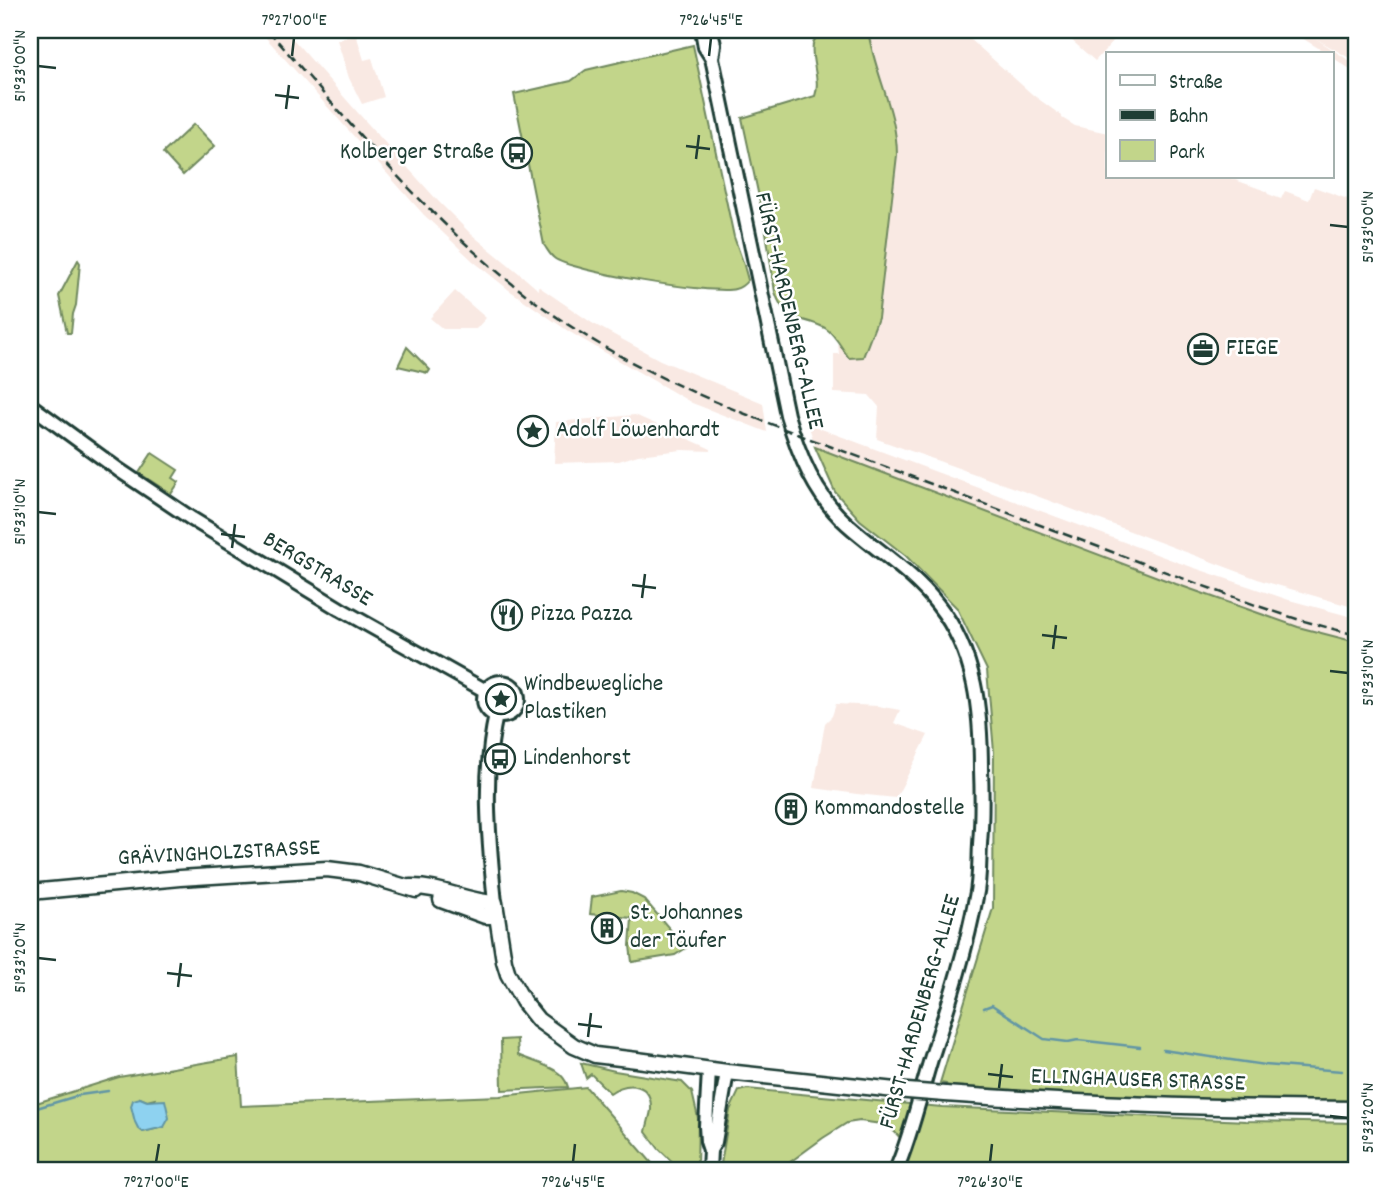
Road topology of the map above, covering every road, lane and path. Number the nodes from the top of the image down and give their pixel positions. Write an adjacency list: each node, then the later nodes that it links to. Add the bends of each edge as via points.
1 (702, 30): 3 (street, FÜRST-HARDENBERG-ALLEE)
2 (711, 30): 3 (street, FÜRST-HARDENBERG-ALLEE)
3 (712, 58): 14 (street, FÜRST-HARDENBERG-ALLEE, via 795,443 825,500 939,605 956,631 977,694 982,817 977,894)
4 (30, 405): 5 (street, BERGSTRASSE, via 192,519)
5 (486, 691): 6 (street, via 485,705); 6 (street, via 499,682 517,692 515,708 507,715)
6 (496, 715): 8 (street, via 488,816)
7 (30, 892): 8 (main road, GRÄVINGHOLZSTRASSE, via 327,869 410,887 485,916)
8 (496, 909): 9 (main road, ELLINGHAUSER STRASSE, via 508,974 538,1020 560,1037 596,1055)
9 (709, 1070): 10 (main road, ELLINGHAUSER STRASSE); 12 (street, via 706,1126)
10 (726, 1072): 11 (main road, ELLINGHAUSER STRASSE, bridge, via 945,1094); 12 (street)
11 (1356, 1109)
12 (710, 1150): 13 (street)
13 (709, 1170)
14 (896, 1170)

